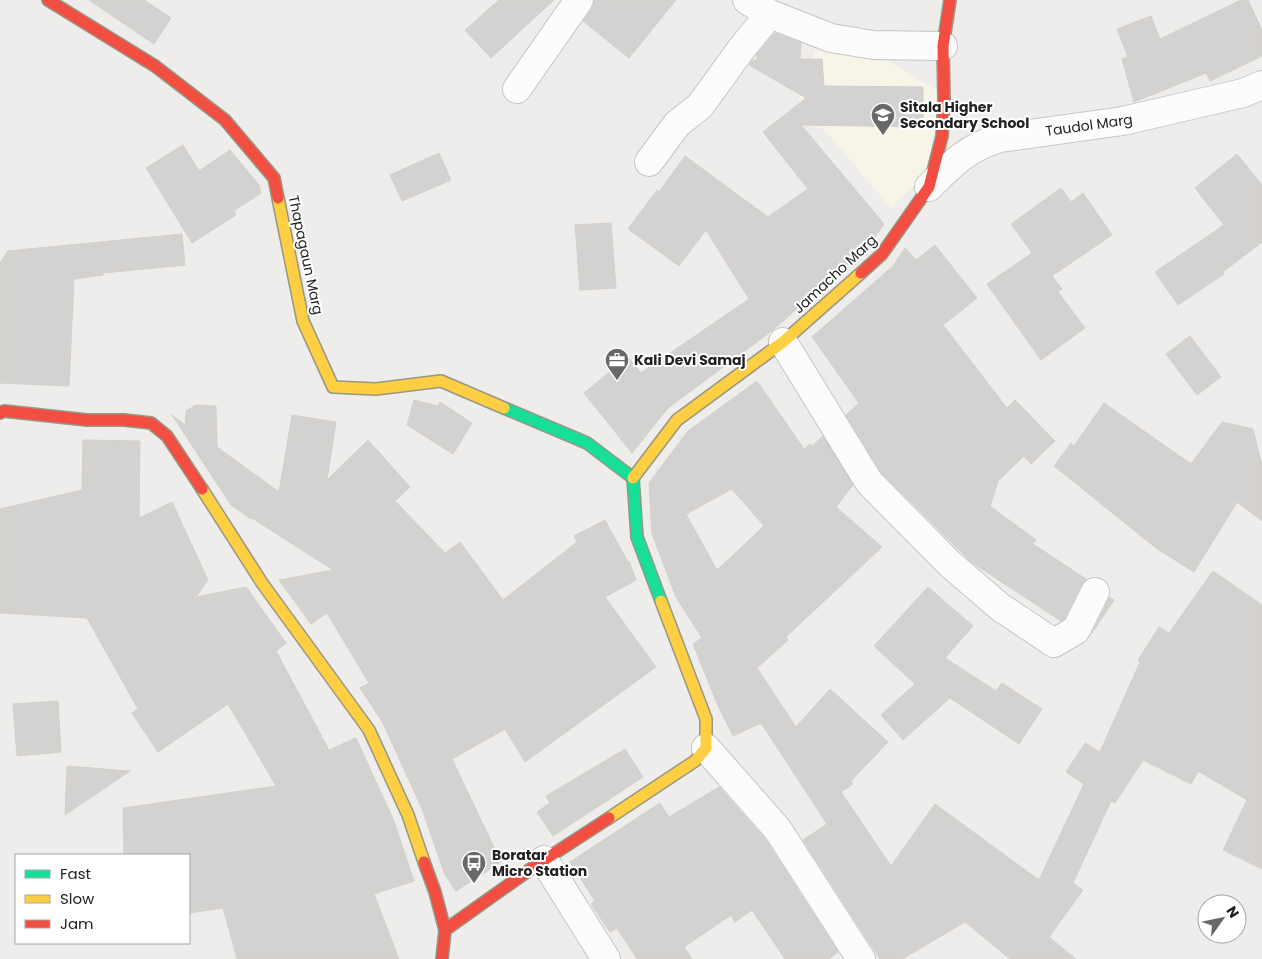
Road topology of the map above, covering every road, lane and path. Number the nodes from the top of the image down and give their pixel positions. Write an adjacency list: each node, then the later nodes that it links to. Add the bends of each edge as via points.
1 (48, 0): 13 (street, Thapagaun Marg, via 155,66 225,120 274,178 303,320 333,387 376,389 441,381 587,443)
2 (579, 0): 8 (street)
3 (747, 0): 5 (street)
4 (950, 0): 6 (street, Jamacho Marg)
5 (770, 14): 6 (street, via 831,38 873,45); 9 (street, via 700,106 677,124)
6 (942, 46): 10 (street, Jamacho Marg, via 942,136)
7 (1262, 84): 10 (street, Taudol Marg, via 1243,93 1123,121 984,142 955,161)
8 (517, 89)
9 (649, 162)
10 (929, 187): 11 (street, Jamacho Marg, via 882,254)
11 (783, 342): 13 (street, Jamacho Marg, via 677,420); 14 (street, via 869,482 950,564 1000,608 1054,643 1076,630)
12 (0, 413): 17 (street, via 151,423 166,436 262,583 369,730 408,814)
13 (633, 478): 15 (street, via 637,537 706,720)
14 (1095, 592)
15 (706, 748): 16 (street, via 695,761); 20 (street, via 778,830)
16 (544, 860): 17 (street); 19 (street)
17 (445, 930): 18 (street)
18 (442, 959)
19 (606, 959)
20 (861, 959)

